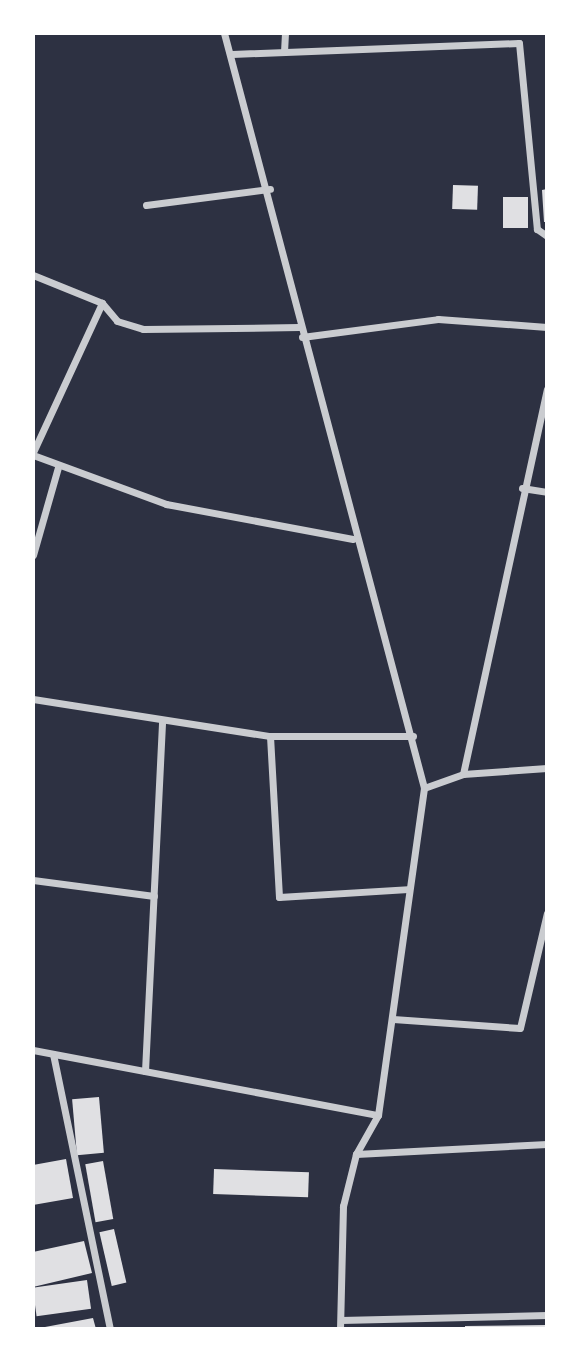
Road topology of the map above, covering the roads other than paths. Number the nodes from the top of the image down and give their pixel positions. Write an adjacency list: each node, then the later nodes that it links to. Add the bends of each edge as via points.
1 (224, 33): 4 (street)
2 (285, 33): 3 (street)
3 (284, 52): 4 (street); 7 (street, via 519,43 537,229)
4 (232, 54): 5 (street)
5 (270, 189): 6 (street); 10 (street)
6 (146, 205)
7 (547, 236)
8 (33, 275): 9 (street)
9 (102, 303): 10 (street, via 117,321 143,329); 14 (street)
10 (299, 327): 12 (street)
11 (547, 327): 12 (street, via 438,319)
12 (302, 337): 18 (street)
13 (547, 390): 16 (street)
14 (33, 454): 15 (street)
15 (58, 467): 18 (street, via 166,504); 19 (street)
16 (522, 488): 17 (street); 25 (street)
17 (547, 492)
18 (353, 539): 23 (street)
19 (33, 555)
20 (33, 699): 21 (street)
21 (162, 720): 22 (street); 29 (street)
22 (270, 736): 23 (street); 28 (street, via 279,897)
23 (413, 737): 26 (street)
24 (547, 768): 25 (street)
25 (463, 774): 26 (street)
26 (424, 788): 28 (street)
27 (33, 880): 29 (street)
28 (408, 889): 31 (street)
29 (154, 896): 34 (street)
30 (547, 913): 31 (street, via 520,1028)
31 (393, 1019): 35 (street)
32 (33, 1050): 33 (street)
33 (53, 1054): 34 (street); 40 (street)
34 (145, 1071): 35 (street)
35 (378, 1115): 37 (street)
36 (547, 1144): 37 (street)
37 (356, 1154): 39 (street, via 344,1206)
38 (547, 1315): 39 (street)
39 (340, 1324)
40 (110, 1329)

